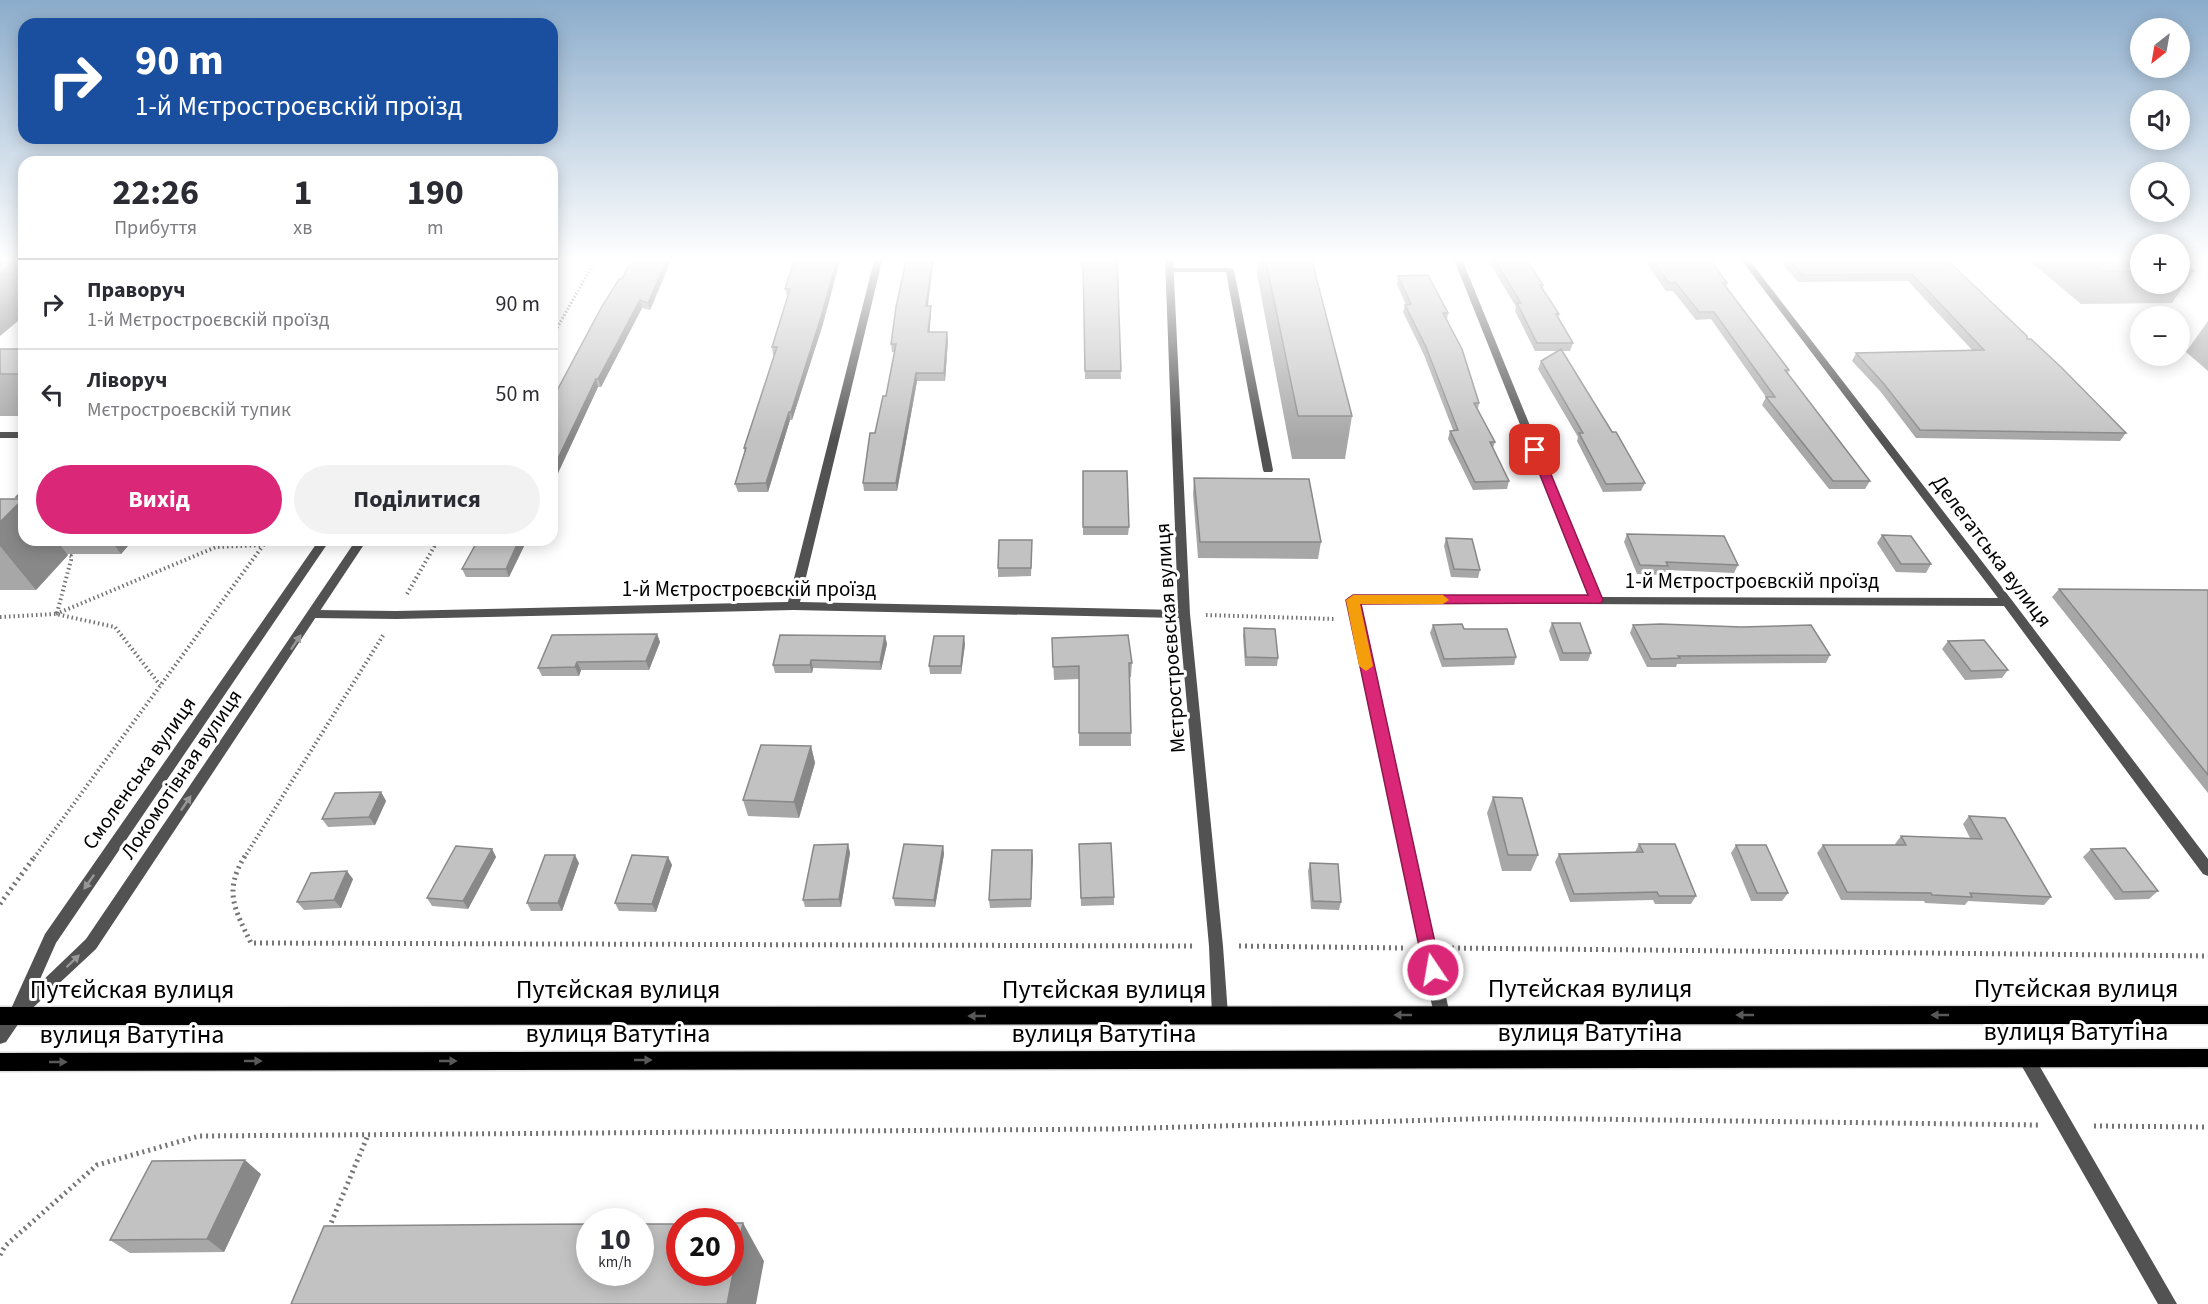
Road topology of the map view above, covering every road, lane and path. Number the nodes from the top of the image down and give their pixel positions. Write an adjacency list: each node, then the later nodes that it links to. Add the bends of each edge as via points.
1 (864, 318): 17 (street)
2 (1171, 318): 20 (street, Мєтростроєвская вулиця)
3 (1240, 318): 8 (street)
4 (1482, 318): 15 (street)
5 (1790, 318): 16 (street, Делегатська вулиця)
6 (0, 435): 7 (street)
7 (18, 435)
8 (1268, 470)
9 (240, 546): 18 (path, via 216,547)
10 (262, 546): 24 (path)
11 (321, 546): 31 (street, Смоленська вулиця, one-way to 31, via 50,939)
12 (358, 546): 19 (street, Локомотівная вулиця)
13 (435, 546): 21 (path)
14 (68, 555): 18 (path, via 71,560)
15 (1596, 600): 16 (street, 1-й Мєтростроєвскій проїзд); 23 (street, 1-й Мєтростроєвскій проїзд, via 1353,600)
16 (2007, 602): 25 (street, Делегатська вулиця)
17 (793, 606): 20 (street, 1-й Мєтростроєвскій проїзд); 21 (street, 1-й Мєтростроєвскій проїзд)
18 (56, 614): 22 (path); 24 (path, via 115,627)
19 (314, 614): 21 (street, 1-й Мєтростроєвскій проїзд); 31 (street, Локомотівная вулиця, one-way to 19, via 91,944)
20 (1184, 614): 23 (path); 27 (street, Мєтростроєвская вулиця)
21 (396, 615): 27 (path, via 236,871 233,906 251,943)
22 (0, 617)
23 (1356, 620): 28 (street)
24 (160, 685): 26 (path)
25 (2208, 870)
26 (0, 904)
27 (1216, 946): 28 (path); 32 (street, Мєтростроєвская вулиця)
28 (1428, 948): 29 (path); 33 (street)
29 (2208, 956)
30 (2208, 1015): 33 (main road, Путєйская вулиця, one-way to 33)
31 (8, 1016): 32 (main road, Путєйская вулиця, one-way to 31); 34 (street, Смоленська вулиця)
32 (1220, 1016): 33 (main road, Путєйская вулиця, one-way to 32)
33 (1442, 1016)
34 (0, 1037)
35 (2026, 1058): 36 (main road, вулиця Ватутіна); 37 (main road, вулиця Ватутіна, one-way to 35); 38 (street)
36 (2208, 1058)
37 (0, 1062)
38 (2065, 1126): 39 (path); 40 (path, via 1508,1118 1112,1129); 43 (street)
39 (2208, 1126)
40 (368, 1135): 41 (path); 42 (path, via 198,1136 97,1165 5,1246)
41 (326, 1236)
42 (0, 1255)
43 (2168, 1304)

